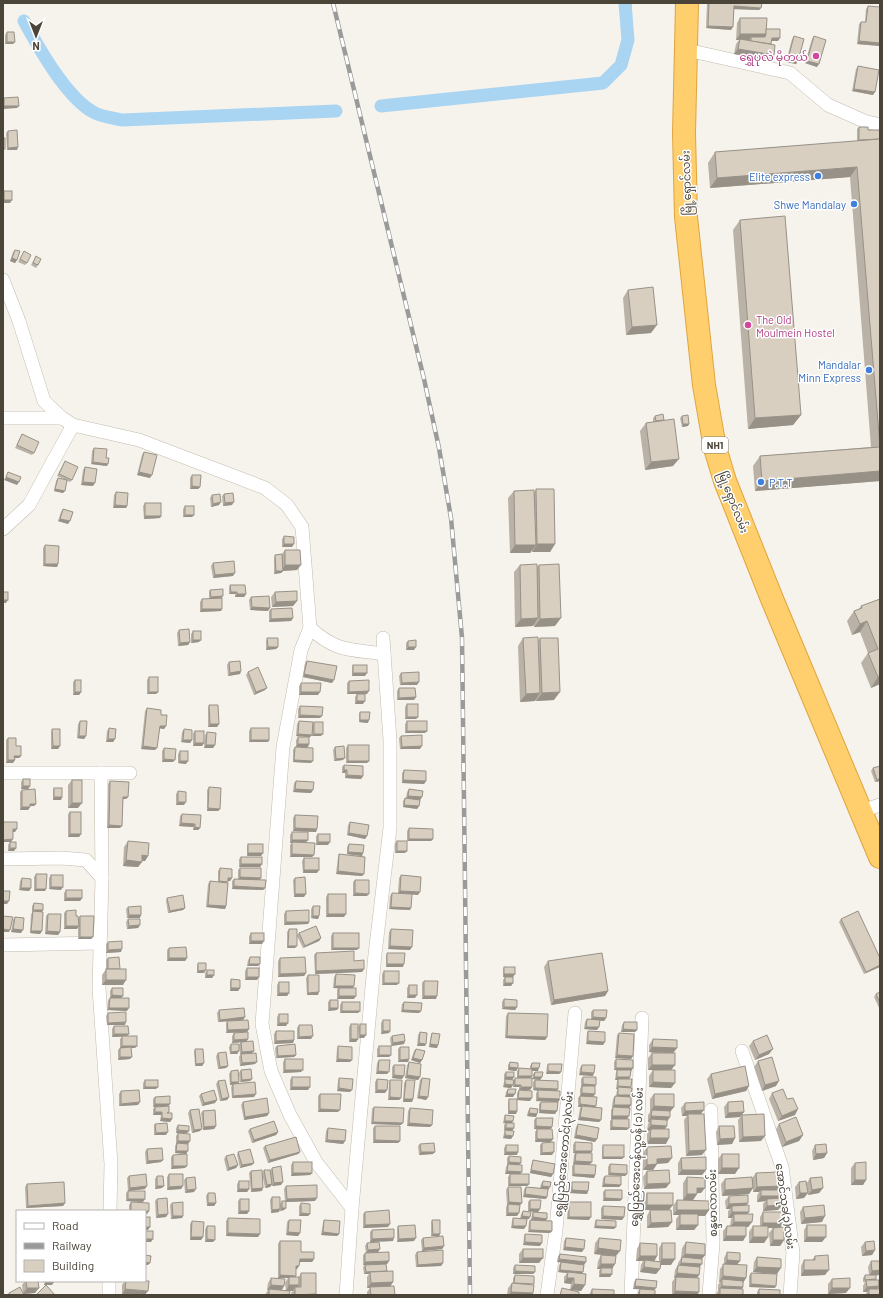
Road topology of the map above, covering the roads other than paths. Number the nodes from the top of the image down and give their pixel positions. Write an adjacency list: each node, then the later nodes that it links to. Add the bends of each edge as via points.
1 (687, 3): 2 (highway, မြို့ရှောင်လမ်း / NH1)
2 (687, 50): 3 (street, via 790,73 828,106); 14 (highway, မြို့ရှောင်လမ်း / NH1, via 684,133 686,217 704,385 715,448 725,480 764,577)
3 (880, 125)
4 (3, 280): 6 (street, via 44,401)
5 (3, 418): 6 (street)
6 (68, 421): 7 (street, via 29,505); 8 (street, via 146,443 265,488 287,505 302,527)
7 (3, 529)
8 (310, 628): 10 (street, via 337,647); 24 (street, via 301,650 282,746 262,1024 271,1071 290,1115 316,1162)
9 (383, 638): 10 (street)
10 (384, 654): 24 (street, via 390,740 390,828 374,954)
11 (101, 772): 12 (street); 13 (street); 17 (street)
12 (3, 773)
13 (130, 773)
14 (870, 808): 15 (highway, မြို့ရှောင်လမ်း / NH1)
15 (880, 858)
16 (3, 859): 17 (street, via 86,860)
17 (102, 878): 18 (street)
18 (100, 943): 19 (street); 25 (street, via 99,988 110,1164)
19 (3, 945)
20 (575, 1013): 29 (street, ရွှေပြည်အေးတောင်(၃)လမ်း, via 556,1230)
21 (642, 1018): 30 (street, ရွှေပြည်အေးဝန်လူ့ဝန် (၁) လမ်း)
22 (742, 1051): 32 (street, အောင်သုခ(၃)လမ်း, via 782,1166 793,1253)
23 (711, 1110): 31 (street, စန္ဒမာလာလမ်း, via 713,1243)
24 (352, 1208): 28 (street)
25 (110, 1210)
26 (109, 1282): 27 (street)
27 (109, 1295)
28 (346, 1295)
29 (547, 1295)
30 (631, 1295)
31 (709, 1295)
32 (790, 1295)

